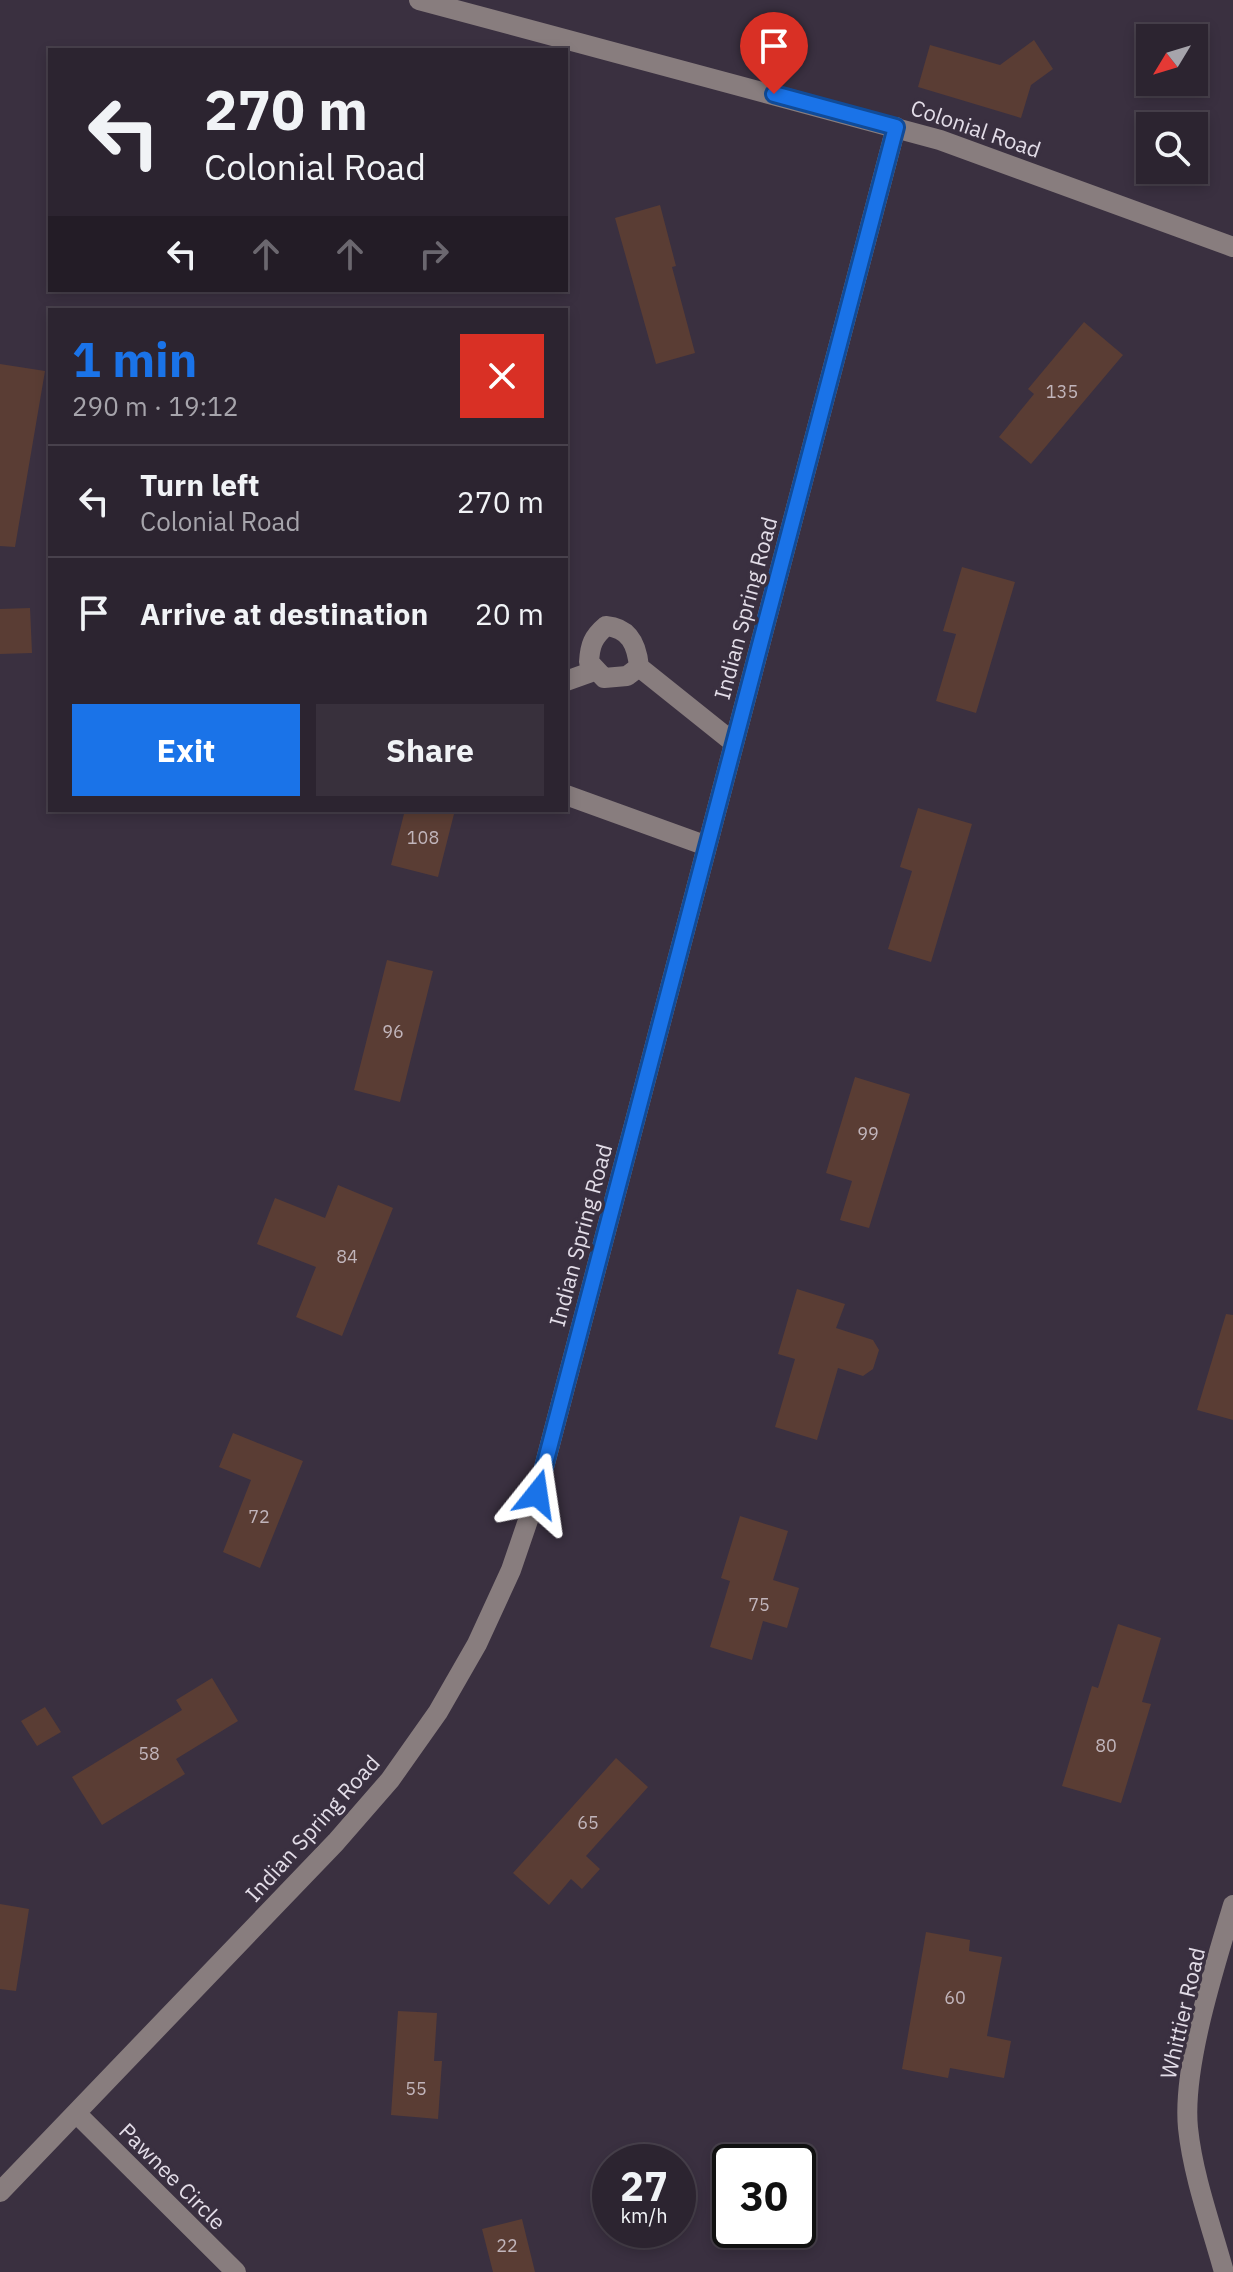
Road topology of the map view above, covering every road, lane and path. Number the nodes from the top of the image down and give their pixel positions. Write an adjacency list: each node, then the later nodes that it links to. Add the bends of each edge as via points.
1 (419, 0): 2 (street, Colonial Road)
2 (896, 127): 3 (street, Colonial Road); 7 (street, Indian Spring Road)
3 (1233, 247)
4 (639, 667): 5 (street, via 615,679); 5 (street, via 631,637 606,626 589,648); 7 (street)
5 (594, 671): 6 (street)
6 (568, 680)
7 (734, 743): 9 (street, Indian Spring Road)
8 (568, 796): 9 (street)
9 (707, 846): 11 (street, Indian Spring Road, via 537,1494 511,1570 477,1644 438,1712 363,1811)
10 (1233, 1905): 14 (street, Whittier Road, via 1187,2105 1192,2152)
11 (76, 2113): 12 (street, Indian Spring Road); 13 (street, Pawnee Circle)
12 (0, 2192)
13 (236, 2272)
14 (1224, 2272)

